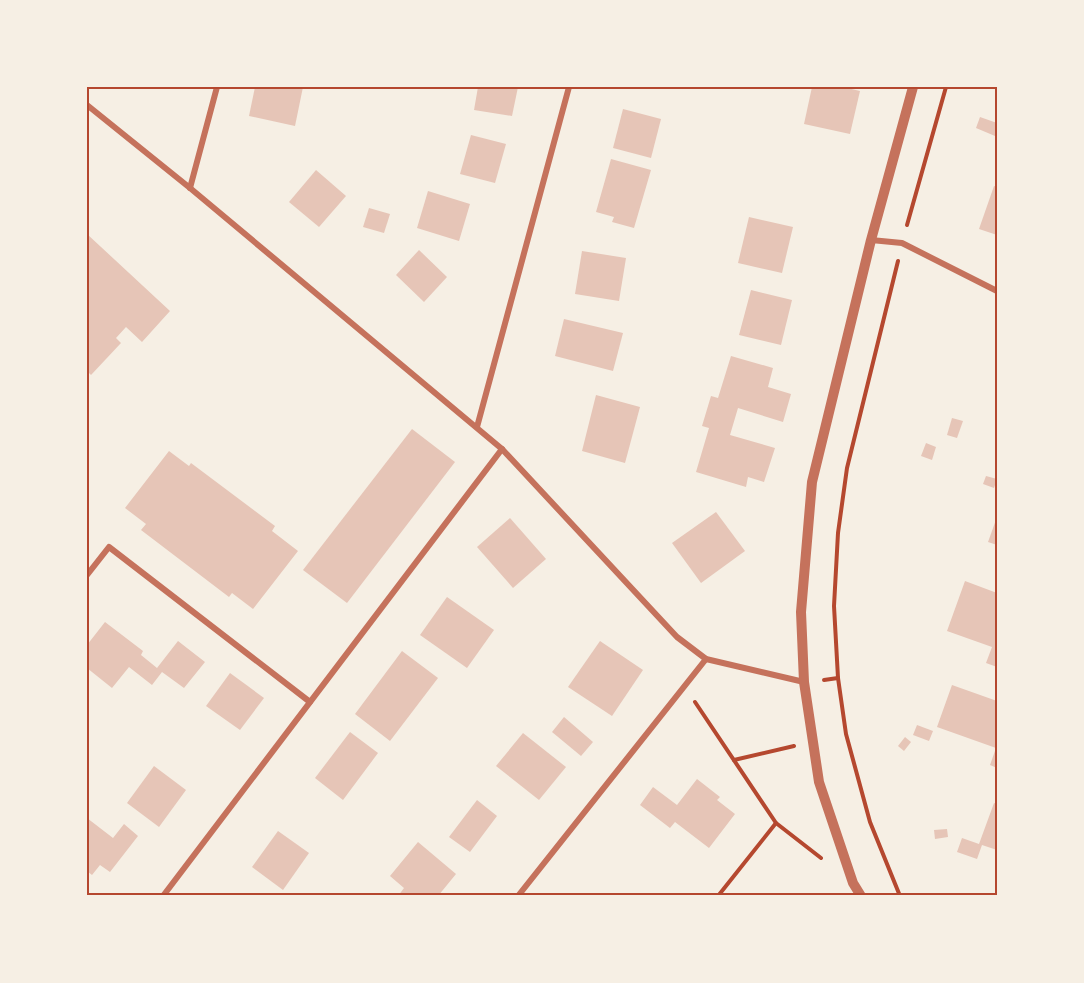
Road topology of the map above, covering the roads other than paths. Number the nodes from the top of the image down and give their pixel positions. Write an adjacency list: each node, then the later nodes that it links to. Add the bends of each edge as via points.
1 (217, 87): 5 (street)
2 (568, 87): 8 (street)
3 (913, 87): 6 (street)
4 (87, 105): 5 (street)
5 (190, 189): 8 (street)
6 (871, 240): 7 (street, via 902,243); 12 (street, via 812,482 801,612)
7 (997, 291)
8 (477, 427): 9 (street)
9 (502, 449): 11 (street, via 677,637); 13 (street)
10 (87, 575): 13 (street, via 109,547)
11 (706, 659): 12 (street); 15 (street)
12 (804, 682): 16 (street, via 819,782)
13 (310, 702): 14 (street)
14 (163, 896)
15 (518, 896)
16 (861, 896)

